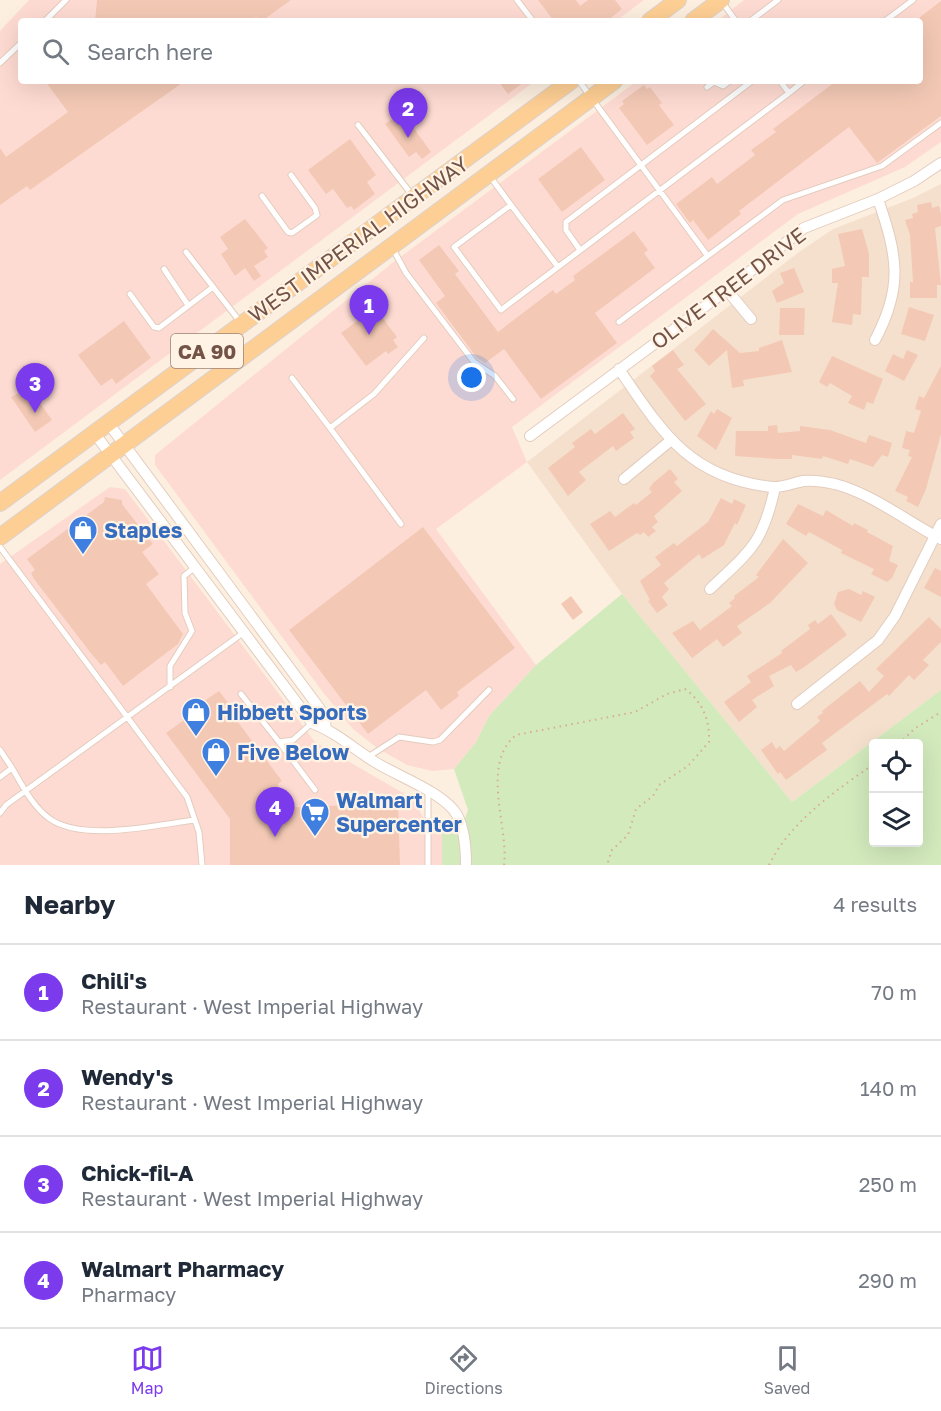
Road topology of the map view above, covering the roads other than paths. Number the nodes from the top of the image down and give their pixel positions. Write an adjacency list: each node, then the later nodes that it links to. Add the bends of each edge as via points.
1 (66, 0): 7 (lane)
2 (517, 0): 8 (lane)
3 (678, 0): 9 (main road)
4 (721, 0): 10 (main road); 11 (lane)
5 (778, 0): 12 (lane)
6 (913, 0): 13 (lane)
7 (48, 18)
8 (531, 18)
9 (655, 18)
10 (697, 18)
11 (734, 18)
12 (754, 18)
13 (889, 18)
14 (18, 46): 15 (lane)
15 (0, 63)
16 (567, 84): 33 (main road, WEST IMPERIAL HIGHWAY / CA 90)
17 (581, 84): 25 (lane)
18 (610, 84): 25 (main road, WEST IMPERIAL HIGHWAY / CA 90)
19 (711, 84): 23 (lane)
20 (748, 84): 29 (lane)
21 (782, 84): 24 (lane)
22 (800, 84): 24 (lane)
23 (707, 87)
24 (789, 93): 32 (lane)
25 (591, 98): 29 (lane); 31 (main road, WEST IMPERIAL HIGHWAY / CA 90)
26 (941, 123): 40 (lane, via 882,166 783,200)
27 (358, 125): 33 (lane)
28 (941, 163): 35 (street, OLIVE TREE DRIVE)
29 (640, 166): 32 (lane); 38 (lane, via 566,222 566,230)
30 (291, 175): 34 (lane, via 316,215 292,233)
31 (489, 175): 36 (lane); 37 (main road, WEST IMPERIAL HIGHWAY / CA 90)
32 (659, 191): 38 (lane); 40 (lane)
33 (420, 194): 41 (main road, via 424,203 368,244); 50 (main road, WEST IMPERIAL HIGHWAY / CA 90)
34 (262, 196)
35 (878, 199): 45 (street, OLIVE TREE DRIVE, via 804,228); 52 (street, via 894,250 895,282 889,314)
36 (511, 205): 42 (lane); 42 (lane, via 453,247 501,310)
37 (392, 248): 41 (main road, WEST IMPERIAL HIGHWAY / CA 90); 55 (lane, via 406,273 474,362 495,376)
38 (580, 250): 42 (lane)
39 (186, 252): 44 (lane)
40 (707, 255): 49 (lane)
41 (369, 265): 61 (main road, WEST IMPERIAL HIGHWAY / CA 90)
42 (558, 267)
43 (164, 268): 47 (lane)
44 (213, 286): 47 (lane); 50 (lane)
45 (727, 290): 48 (street); 53 (street, OLIVE TREE DRIVE)
46 (130, 294): 47 (lane, via 154,327 159,328)
47 (188, 305)
48 (751, 319)
49 (619, 322)
50 (243, 324): 56 (main road, WEST IMPERIAL HIGHWAY / CA 90)
51 (424, 338): 57 (lane, via 374,394)
52 (875, 340)
53 (619, 369): 59 (street, OLIVE TREE DRIVE); 60 (street)
54 (292, 378): 57 (lane)
55 (513, 399)
56 (109, 424): 58 (main road, WEST IMPERIAL HIGHWAY / CA 90); 61 (street)
57 (330, 428): 65 (lane)
58 (95, 434): 61 (street); 64 (main road, WEST IMPERIAL HIGHWAY / CA 90)
59 (530, 436)
60 (670, 441): 62 (street); 63 (street, via 704,467 738,481)
61 (117, 450): 67 (main road, WEST IMPERIAL HIGHWAY / CA 90); 70 (street); 79 (street, via 323,713)
62 (624, 479)
63 (775, 488): 68 (street, via 806,481 834,484 860,492); 71 (street, via 767,523 754,548)
64 (0, 503)
65 (401, 524)
66 (941, 524): 68 (street)
67 (0, 537)
68 (938, 537): 76 (street, via 878,640)
69 (0, 547): 77 (lane)
70 (195, 567): 72 (street); 73 (lane, via 184,576 185,613 192,631 170,666)
71 (710, 589)
72 (243, 633): 73 (lane); 78 (street)
73 (170, 687): 77 (lane)
74 (489, 690): 82 (lane, via 440,741 399,738)
75 (241, 694): 80 (lane)
76 (797, 704)
77 (128, 717): 85 (lane); 89 (lane, via 187,797)
78 (312, 723): 79 (street); 80 (lane, via 293,740)
79 (326, 728): 82 (street)
80 (279, 742): 86 (lane)
81 (0, 750): 83 (lane)
82 (368, 757): 87 (street)
83 (12, 768): 84 (lane); 85 (lane)
84 (0, 777)
85 (26, 790): 88 (lane); 89 (lane, via 50,819 76,830)
86 (315, 790)
87 (428, 792): 91 (lane); 92 (street, via 456,814 466,846)
88 (0, 813)
89 (195, 820): 90 (lane)
90 (202, 865)
91 (428, 865)
92 (466, 865)

